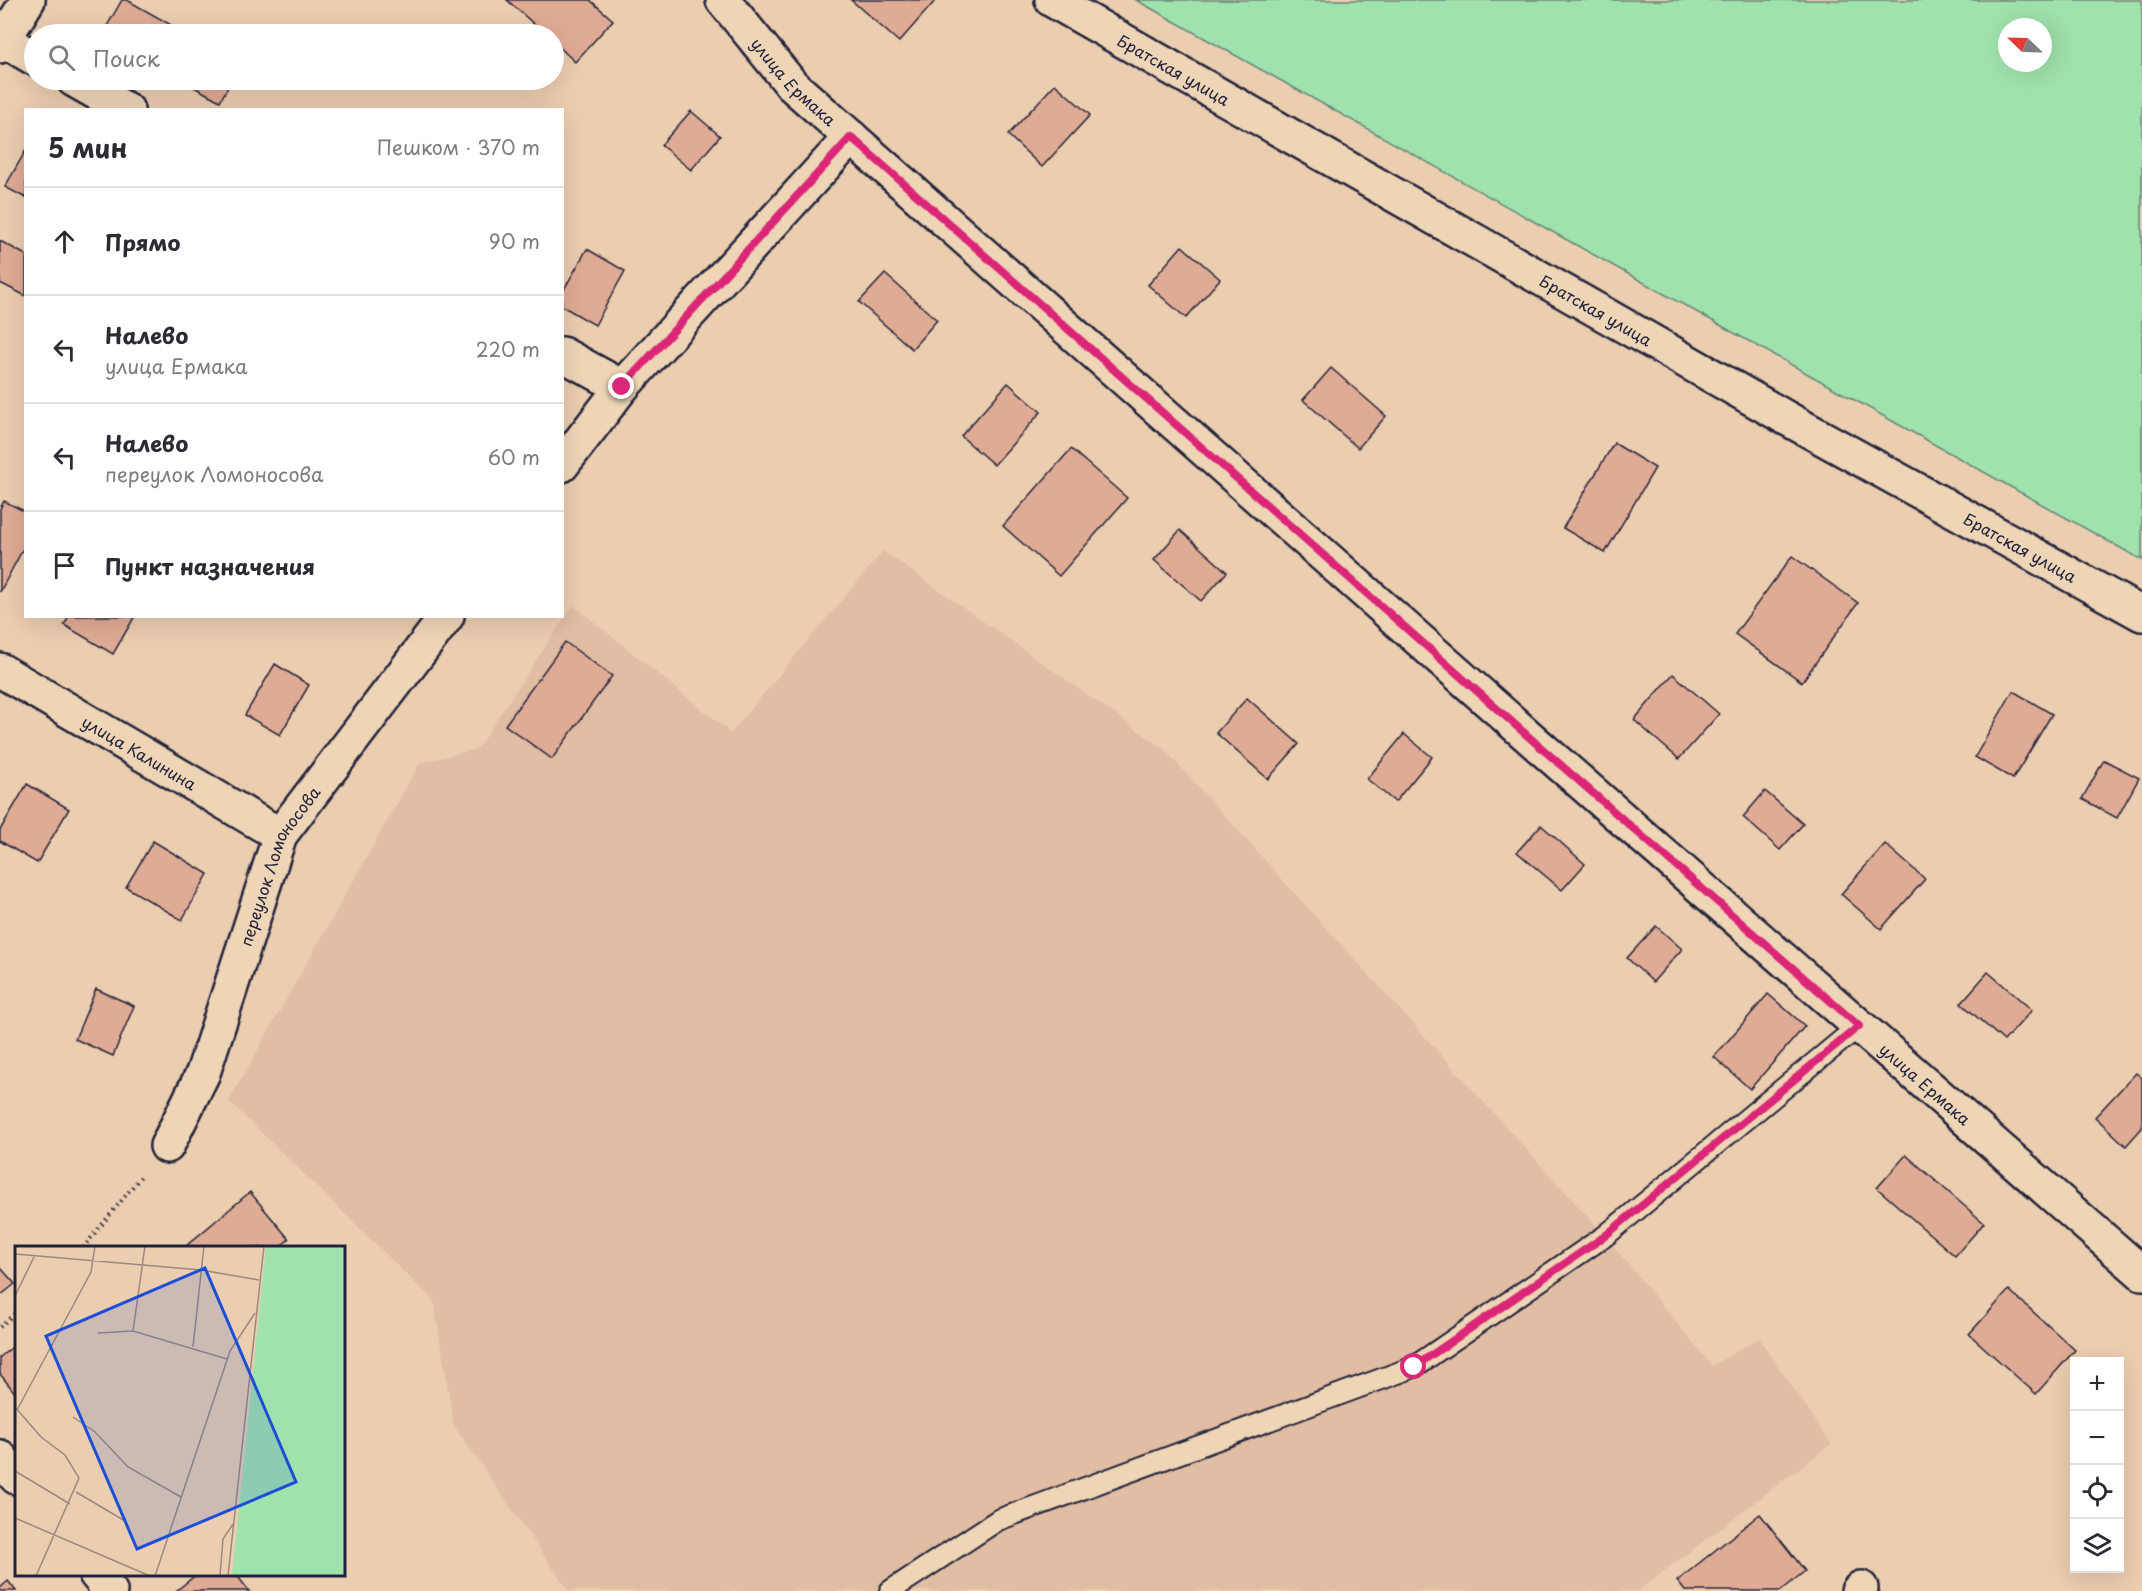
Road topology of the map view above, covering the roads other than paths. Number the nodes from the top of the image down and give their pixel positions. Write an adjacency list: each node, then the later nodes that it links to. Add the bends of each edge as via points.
1 (28, 0): 4 (street)
2 (723, 0): 8 (street, улица Ермака, via 792,85)
3 (1052, 0): 12 (street, Братская улица, via 1788,419)
4 (1, 41): 5 (street)
5 (24, 53)
6 (92, 90): 7 (street)
7 (123, 108)
8 (851, 137): 10 (street); 16 (street, улица Ермака)
9 (564, 355): 10 (street)
10 (622, 387): 11 (street)
11 (564, 462)
12 (2142, 614)
13 (445, 618): 15 (street, переулок Ломоносова)
14 (0, 670): 15 (street, улица Калинина)
15 (280, 835): 17 (street, переулок Ломоносова, via 203,1073)
16 (1859, 1026): 18 (street, улица Ермака); 23 (lane, via 1605,1236 1414,1367 998,1521)
17 (167, 1146)
18 (2142, 1273)
19 (0, 1457): 20 (street)
20 (15, 1476)
21 (97, 1576): 22 (street)
22 (110, 1591)
23 (890, 1591)

